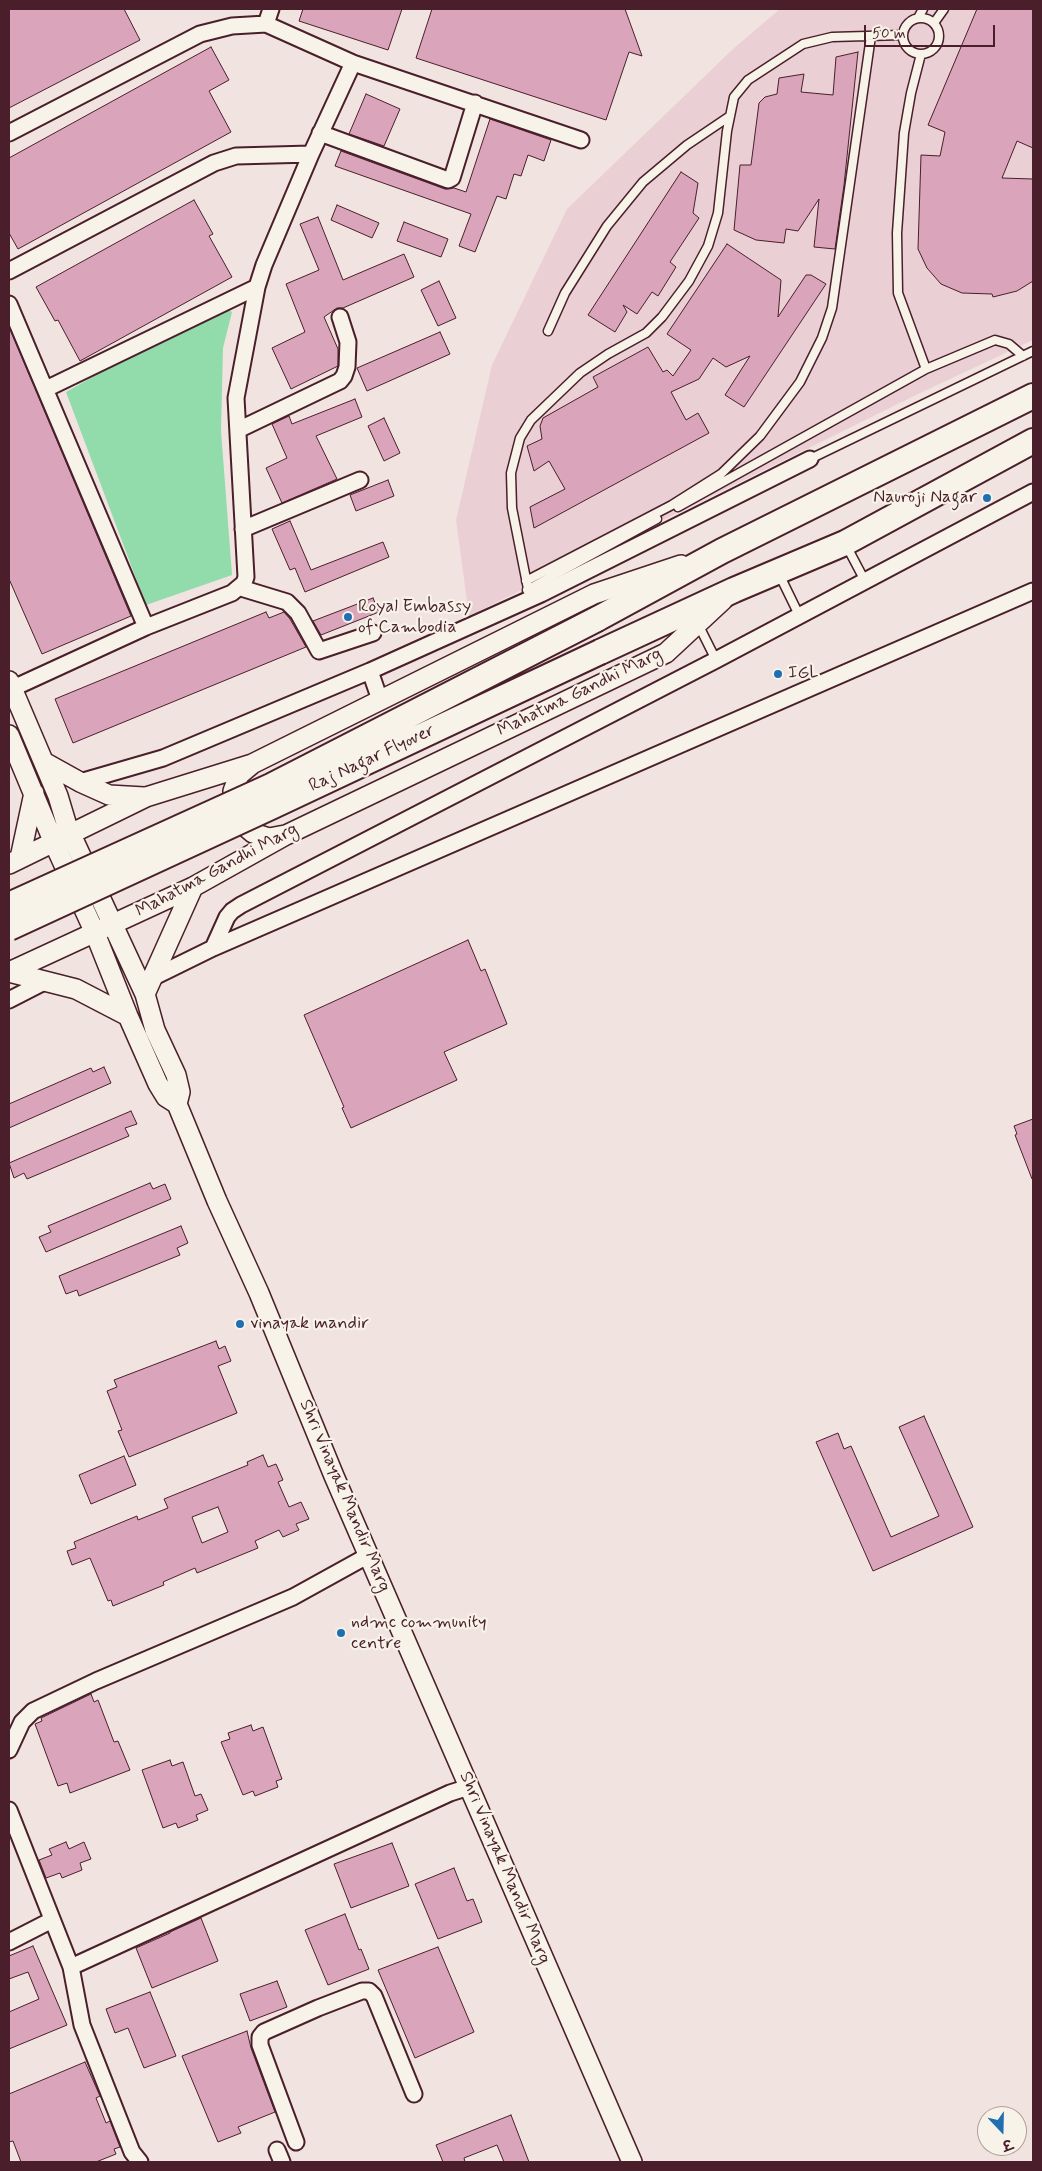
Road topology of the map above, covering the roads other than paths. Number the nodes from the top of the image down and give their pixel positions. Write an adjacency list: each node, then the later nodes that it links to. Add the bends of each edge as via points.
1 (271, 9): 6 (street)
2 (923, 9): 4 (lane)
3 (944, 9): 5 (lane)
4 (918, 18): 5 (lane); 7 (lane, via 907,24)
5 (934, 23): 9 (lane, via 939,34 937,46)
6 (266, 24): 10 (street); 14 (street, via 232,26 200,34)
7 (902, 35): 8 (lane); 9 (lane, via 910,51)
8 (871, 36): 12 (lane, via 832,37 803,44 748,80 734,97); 36 (lane, via 832,308 822,338 800,382 760,436 721,474 672,505)
9 (921, 54): 24 (lane, via 904,133 897,233 898,293)
10 (353, 63): 11 (street); 13 (street)
11 (475, 103): 13 (street, via 452,178 448,180); 15 (street)
12 (730, 116): 21 (lane, via 687,145 643,182 607,226 565,293); 36 (lane, via 718,213 708,246 689,281 646,334 608,354 580,374 531,420 520,438 511,473 512,508)
13 (320, 133): 16 (street)
14 (9, 134)
15 (580, 140)
16 (311, 154): 17 (street, via 236,156 214,163); 18 (street)
17 (9, 270)
18 (257, 287): 25 (street); 27 (street, via 236,398)
19 (9, 304): 25 (street)
20 (340, 317): 27 (street, via 348,342 347,367 340,381)
21 (548, 330)
22 (1033, 351): 23 (lane)
23 (1023, 356): 24 (lane, via 1009,344 995,340); 29 (lane)
24 (926, 369): 41 (lane)
25 (46, 388): 44 (street)
26 (1033, 396): 34 (main road)
27 (238, 430): 32 (street)
28 (1033, 442): 33 (main road, Mahatma Gandhi Marg)
29 (810, 458): 41 (street)
30 (360, 480): 32 (street)
31 (1033, 492): 37 (street)
32 (243, 530): 38 (street, via 246,577)
33 (845, 543): 35 (main road, Mahatma Gandhi Marg); 37 (lane)
34 (722, 551): 49 (street, via 594,594); 61 (main road, Raj Nagar Flyover, bridge, via 272,786)
35 (778, 571): 39 (main road, Mahatma Gandhi Marg); 42 (lane)
36 (526, 581): 41 (lane)
37 (865, 581): 42 (street)
38 (241, 588): 44 (street); 45 (street, via 287,602 298,612 319,651)
39 (734, 590): 43 (street, Mahatma Gandhi Marg); 63 (main road, Raj Nagar Flyover, bridge)
40 (1033, 591): 65 (street)
41 (528, 595): 47 (street)
42 (799, 615): 46 (street)
43 (697, 624): 46 (lane); 57 (street, Mahatma Gandhi Marg, via 666,653)
44 (146, 627): 48 (street)
45 (373, 633)
46 (716, 660): 65 (street, via 241,905 228,917)
47 (370, 670): 49 (street); 53 (street, via 163,758)
48 (10, 687): 51 (street, Shri Vinayak Mandir Marg)
49 (380, 700): 52 (street)
50 (9, 735): 54 (street)
51 (44, 762): 53 (street); 56 (street, Shri Vinayak Mandir Marg)
52 (252, 764): 55 (street); 57 (street, via 239,775 233,791 233,807 240,822 253,833 269,838)
53 (80, 782): 55 (street, via 109,794)
54 (34, 793): 58 (street); 59 (street)
55 (146, 797): 56 (street)
56 (71, 834): 58 (street); 62 (street, Shri Vinayak Mandir Marg)
57 (286, 835): 60 (street, Mahatma Gandhi Marg)
58 (54, 843): 59 (street); 64 (street)
59 (14, 861)
60 (193, 887): 62 (street, Mahatma Gandhi Marg); 68 (street)
61 (9, 905)
62 (113, 925): 64 (street, Mahatma Gandhi Marg); 68 (street, Shri Vinayak Mandir Marg)
63 (9, 928)
64 (96, 933): 66 (street, Mahatma Gandhi Marg); 70 (street)
65 (213, 948): 68 (street)
66 (9, 972): 67 (street)
67 (46, 981): 69 (street); 70 (street, via 76,989)
68 (148, 986): 71 (street, Shri Vinayak Mandir Marg, via 155,1030 176,1075 180,1092)
69 (9, 1000)
70 (128, 1016): 71 (street, via 158,1084 166,1097)
71 (177, 1104): 72 (street, Shri Vinayak Mandir Marg)
72 (369, 1555): 73 (street, via 293,1597 40,1707 22,1722); 74 (street, Shri Vinayak Mandir Marg)
73 (9, 1750)
74 (469, 1787): 78 (street); 82 (street, Shri Vinayak Mandir Marg)
75 (9, 1810): 76 (street)
76 (52, 1920): 77 (street); 78 (street)
77 (9, 1942)
78 (70, 1967): 81 (street, via 82,2025 132,2152)
79 (414, 2094): 80 (street, via 374,1996 369,1991 318,2008 264,2032 260,2037 260,2045)
80 (296, 2142)
81 (140, 2162)
82 (632, 2162)

